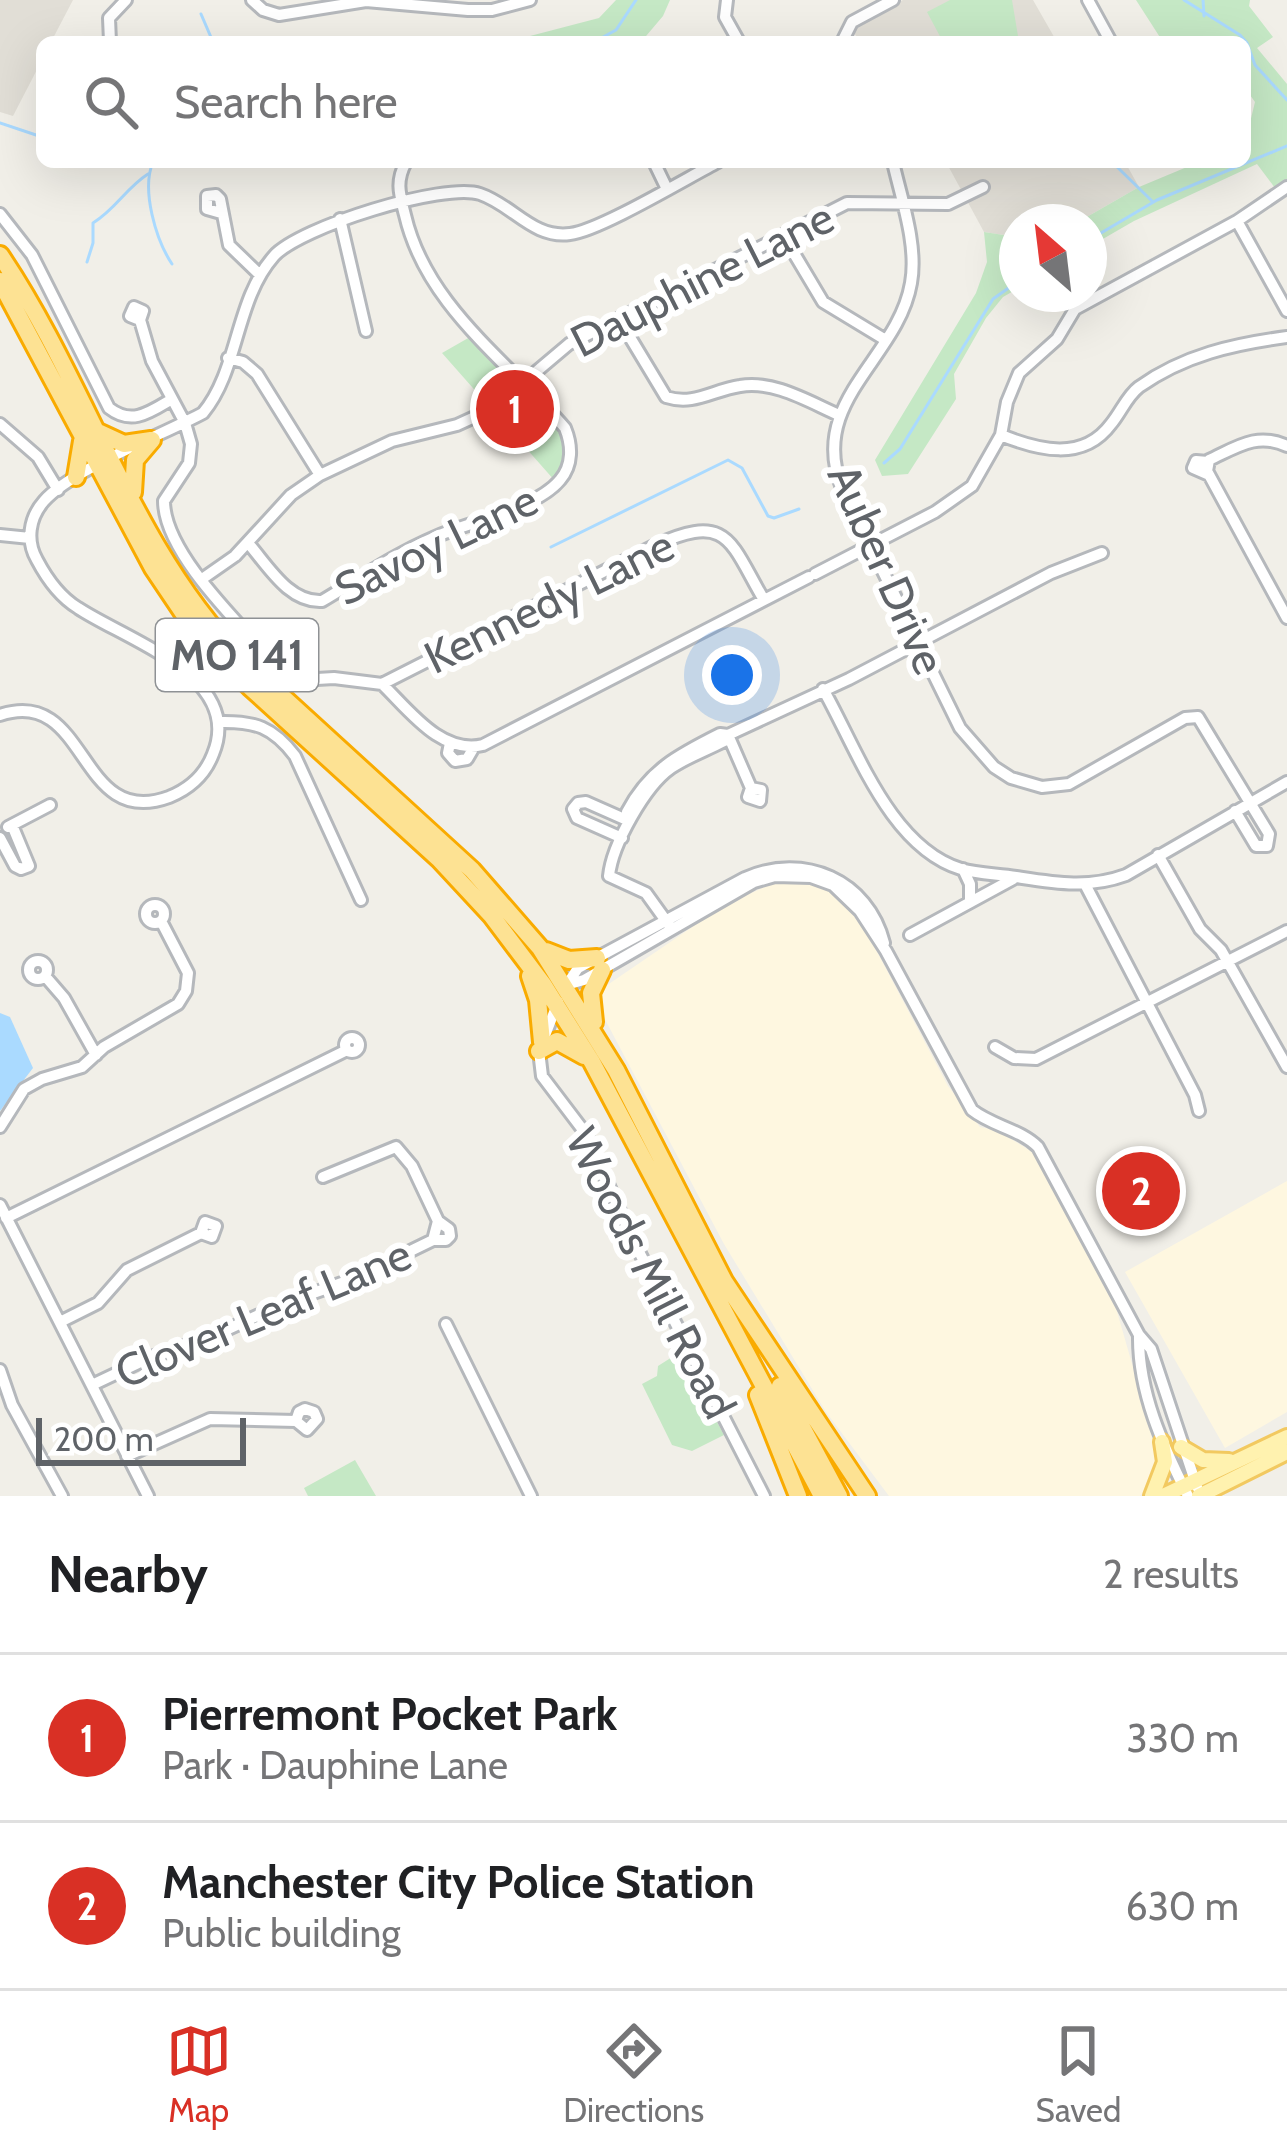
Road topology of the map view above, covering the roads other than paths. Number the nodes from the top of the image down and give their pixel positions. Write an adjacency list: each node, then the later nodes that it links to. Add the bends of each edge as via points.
1 (126, 0): 8 (street, via 110,18)
2 (252, 0): 7 (street, via 279,14 378,1 451,10)
3 (530, 0): 7 (street)
4 (727, 0): 9 (street)
5 (893, 0): 10 (street, via 852,22)
6 (1088, 0): 11 (street)
7 (491, 5)
8 (110, 36)
9 (736, 36)
10 (845, 36)
11 (1108, 36)
12 (404, 168): 20 (street)
13 (657, 168): 18 (street)
14 (707, 168): 18 (street)
15 (894, 168): 19 (street, Auber Drive)
16 (983, 187): 19 (street, Dauphine Lane, via 948,204)
17 (1287, 187): 24 (street)
18 (667, 189): 20 (street, via 570,235 538,230 470,192)
19 (902, 202): 25 (street, Dauphine Lane, via 847,202); 34 (street, Auber Drive, via 912,280)
20 (403, 204): 23 (street); 36 (street, via 414,250 430,275)
21 (221, 213): 27 (street, via 232,251)
22 (0, 214): 37 (street, via 32,255 109,407 142,417)
23 (340, 220): 27 (street, via 297,237); 32 (street)
24 (1237, 221): 29 (street); 42 (street, via 1075,309 1057,339 1019,373)
25 (783, 236): 30 (street, Dauphine Lane); 34 (street, via 824,302)
26 (0, 255): 41 (highway, MO 141)
27 (259, 274): 35 (street)
28 (0, 281): 41 (highway, MO 141)
29 (1287, 311)
30 (619, 319): 36 (street, Dauphine Lane); 38 (street, via 666,398 692,401 761,385)
31 (140, 320): 37 (street)
32 (366, 331)
33 (1287, 337): 42 (street, via 1213,349 1161,375 1134,391 1100,436 1065,451)
34 (884, 339): 38 (street, Auber Drive)
35 (228, 358): 39 (street, via 209,406); 46 (street, via 257,374)
36 (520, 382): 46 (street, Dauphine Lane, via 492,409); 53 (street, Savoy Lane, via 565,428 571,448 557,484 532,500 434,537 322,601 295,595)
37 (172, 399): 39 (street)
38 (839, 415): 54 (street, Auber Drive, via 835,470)
39 (185, 423): 43 (street); 56 (street, via 189,463 163,508)
40 (0, 424): 48 (street, via 38,457)
41 (90, 433): 43 (highway, via 124,444); 45 (highway, MO 141); 47 (highway)
42 (1001, 435): 54 (street, via 955,501)
43 (152, 440): 45 (street); 50 (highway, via 133,467)
44 (1287, 446): 58 (street, via 1250,440 1208,470)
45 (104, 465): 47 (street); 49 (highway, MO 141); 50 (highway, MO 141)
46 (320, 475): 53 (street, Dauphine Lane, via 274,510)
47 (77, 480): 48 (street); 49 (highway)
48 (58, 490): 52 (street, via 36,512)
49 (113, 492): 86 (highway, MO 141, via 166,590 213,651 430,850)
50 (134, 501): 85 (highway, MO 141, via 222,640 463,861)
51 (0, 535): 52 (street)
52 (30, 538): 65 (street, via 49,581 69,601 191,676)
53 (248, 543): 56 (street, Dauphine Lane)
54 (871, 545): 59 (street); 61 (street, Auber Drive)
55 (1102, 553): 61 (street)
56 (202, 579): 62 (street, Kennedy Lane, via 277,666 300,680)
57 (1287, 586): 58 (street)
58 (1273, 593): 60 (street)
59 (764, 600): 62 (street, Kennedy Lane, via 735,549 703,528); 62 (street, via 474,747 467,759 455,761 450,743)
60 (1287, 618)
61 (918, 640): 63 (street); 69 (street, Auber Drive, via 960,728 994,767 1042,787 1069,784 1198,718)
62 (382, 684)
63 (823, 689): 66 (street); 76 (street, via 899,826)
64 (0, 715): 65 (street, via 41,712 65,730 102,784 141,801 164,799 201,776)
65 (219, 722): 79 (street, via 256,723 283,740)
66 (728, 735): 68 (street); 72 (street, via 653,773)
67 (1287, 782): 69 (street)
68 (751, 788)
69 (1250, 803): 71 (street); 71 (street, via 1268,846 1256,846)
70 (50, 805): 73 (street)
71 (1235, 811): 75 (street)
72 (629, 821): 74 (street); 74 (street, via 586,802 573,809)
73 (4, 831)
74 (622, 838): 82 (street, via 609,876 646,893)
75 (1158, 855): 78 (street); 87 (street)
76 (963, 869): 77 (street); 80 (street)
77 (1016, 877): 78 (street); 80 (street)
78 (1086, 886): 93 (street)
79 (361, 900)
80 (970, 902): 84 (street)
81 (161, 921): 98 (street, via 189,981 173,1009)
82 (669, 925): 88 (street); 110 (street, via 758,872 802,867 860,897 973,1110 1038,1147)
83 (1287, 931): 87 (street)
84 (910, 934)
85 (540, 948): 88 (highway); 91 (highway, MO 141)
86 (521, 953): 90 (highway, MO 141); 95 (highway, via 538,1000)
87 (1227, 960): 93 (street); 100 (street)
88 (599, 964): 91 (street, via 578,968); 94 (highway, via 591,993)
89 (45, 976): 98 (street)
90 (543, 983): 91 (highway); 92 (highway, MO 141)
91 (566, 985): 92 (street); 94 (highway, MO 141)
92 (557, 1004): 95 (street); 99 (highway, MO 141)
93 (1145, 1004): 96 (street, via 1036,1059); 101 (street)
94 (596, 1034): 107 (highway, MO 141)
95 (541, 1047): 99 (highway, via 566,1042); 125 (street, Woods Mill Road, via 545,1083 586,1134)
96 (995, 1047)
97 (347, 1050): 105 (street)
98 (96, 1055): 102 (street, via 24,1090)
99 (592, 1062): 107 (highway, MO 141)
100 (1287, 1067)
101 (1199, 1111)
102 (0, 1127)
103 (323, 1177): 112 (street, Clover Leaf Lane, via 396,1147 438,1221 433,1240)
104 (0, 1205): 105 (street)
105 (6, 1218): 108 (street)
106 (200, 1233): 108 (street, via 127,1270 98,1303)
107 (730, 1305): 126 (highway); 127 (highway, MO 141); 128 (highway, MO 141); 129 (highway)
108 (60, 1322): 112 (street)
109 (446, 1324): 124 (street)
110 (1139, 1335): 115 (street); 116 (street, via 1151,1349)
111 (0, 1370): 122 (street)
112 (92, 1385): 118 (street)
113 (296, 1421): 118 (street, via 205,1420)
114 (1287, 1437): 119 (main road)
115 (1162, 1442): 120 (street); 130 (main road, via 1162,1478)
116 (1181, 1447): 119 (main road, via 1203,1460); 120 (street)
117 (1287, 1452): 132 (main road)
118 (127, 1456): 121 (street)
119 (1234, 1461): 120 (main road)
120 (1188, 1487): 131 (main road); 132 (street)
121 (146, 1492): 123 (street)
122 (62, 1496)
123 (128, 1496)
124 (531, 1496)
125 (764, 1496)
126 (798, 1496)
127 (823, 1496)
128 (838, 1496)
129 (867, 1496)
130 (1152, 1496)
131 (1162, 1496)
132 (1200, 1496)

